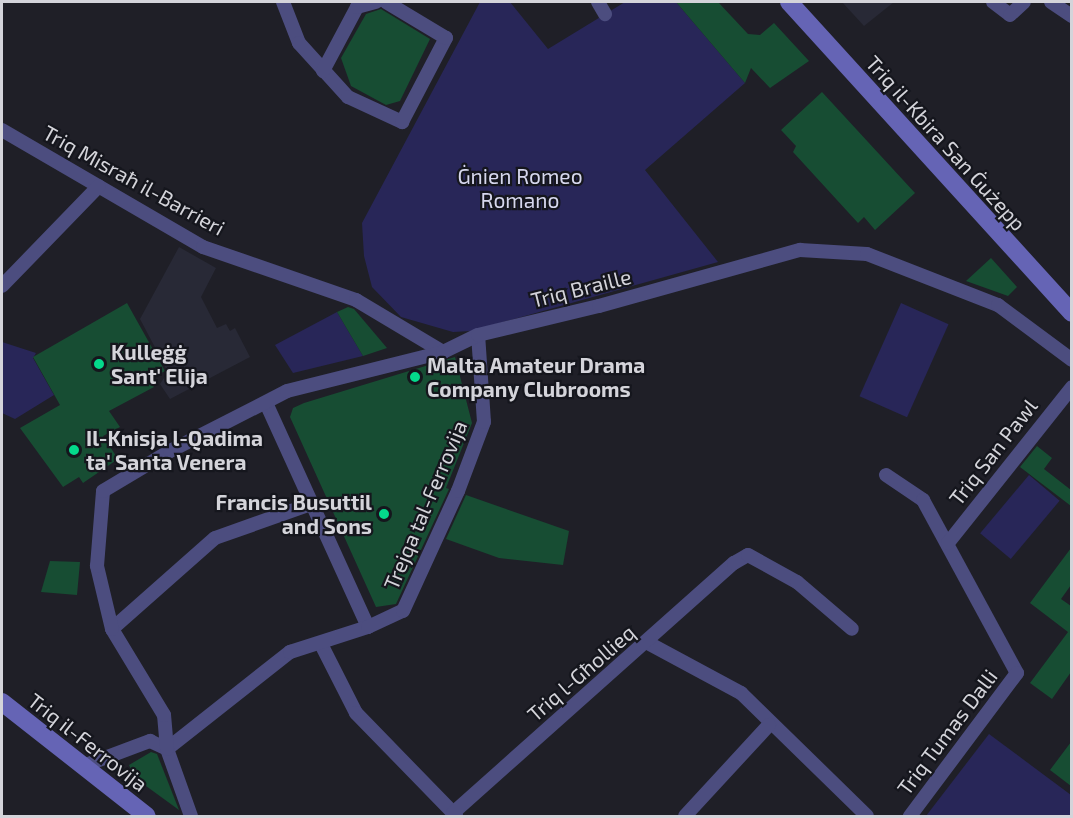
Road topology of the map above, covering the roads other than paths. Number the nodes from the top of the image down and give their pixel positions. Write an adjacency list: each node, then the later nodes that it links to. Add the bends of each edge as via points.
1 (283, 2): 9 (street, via 299,43)
2 (376, 2): 9 (street, via 357,7)
3 (386, 2): 9 (street, via 446,38 402,123 348,97)
4 (789, 2): 13 (main road, Triq il-Kbira San Ġużepp)
5 (993, 2): 6 (street, via 1010,15)
6 (1024, 2)
7 (1051, 2): 8 (street)
8 (1071, 16)
9 (323, 70)
10 (2, 130): 11 (street, Triq Misraħ il-Barrieri)
11 (99, 186): 12 (street); 15 (street, Triq Misraħ il-Barrieri, via 203,247 356,300)
12 (2, 286)
13 (1071, 314)
14 (478, 335): 15 (street, Triq Braille); 16 (street, Triq Braille, via 800,250 824,249 867,254 998,305); 22 (street, Trejqa tal-Ferrovija, via 484,422 462,481 403,611)
15 (443, 352): 18 (street, Triq Braille, via 286,391)
16 (1071, 360)
17 (1071, 387): 21 (street, Triq San Pawl)
18 (266, 403): 20 (street); 23 (street, Triq Braille, via 170,451 103,491 97,566)
19 (886, 475): 21 (street, via 922,500)
20 (311, 504): 22 (street); 23 (street, via 215,538)
21 (948, 543): 36 (street, Triq Tumas Dalli, via 1017,673)
22 (368, 627): 26 (street, Trejqa tal-Ferrovija)
23 (112, 629): 29 (street, via 164,715)
24 (852, 629): 25 (street, Triq l-Għollieq, via 797,582 748,555 734,563)
25 (648, 643): 28 (street, via 741,693); 31 (street, Triq l-Għollieq)
26 (321, 644): 29 (street, Trejqa tal-Ferrovija, via 290,652); 31 (street, via 356,713)
27 (2, 702): 30 (main road, Triq il-Ferrovija)
28 (769, 724): 34 (street); 35 (street)
29 (167, 749): 30 (street, via 150,741); 33 (street)
30 (83, 766): 32 (main road, Triq il-Ferrovija)
31 (454, 815)
32 (147, 816)
33 (191, 816)
34 (685, 816)
35 (867, 816)
36 (910, 816)

